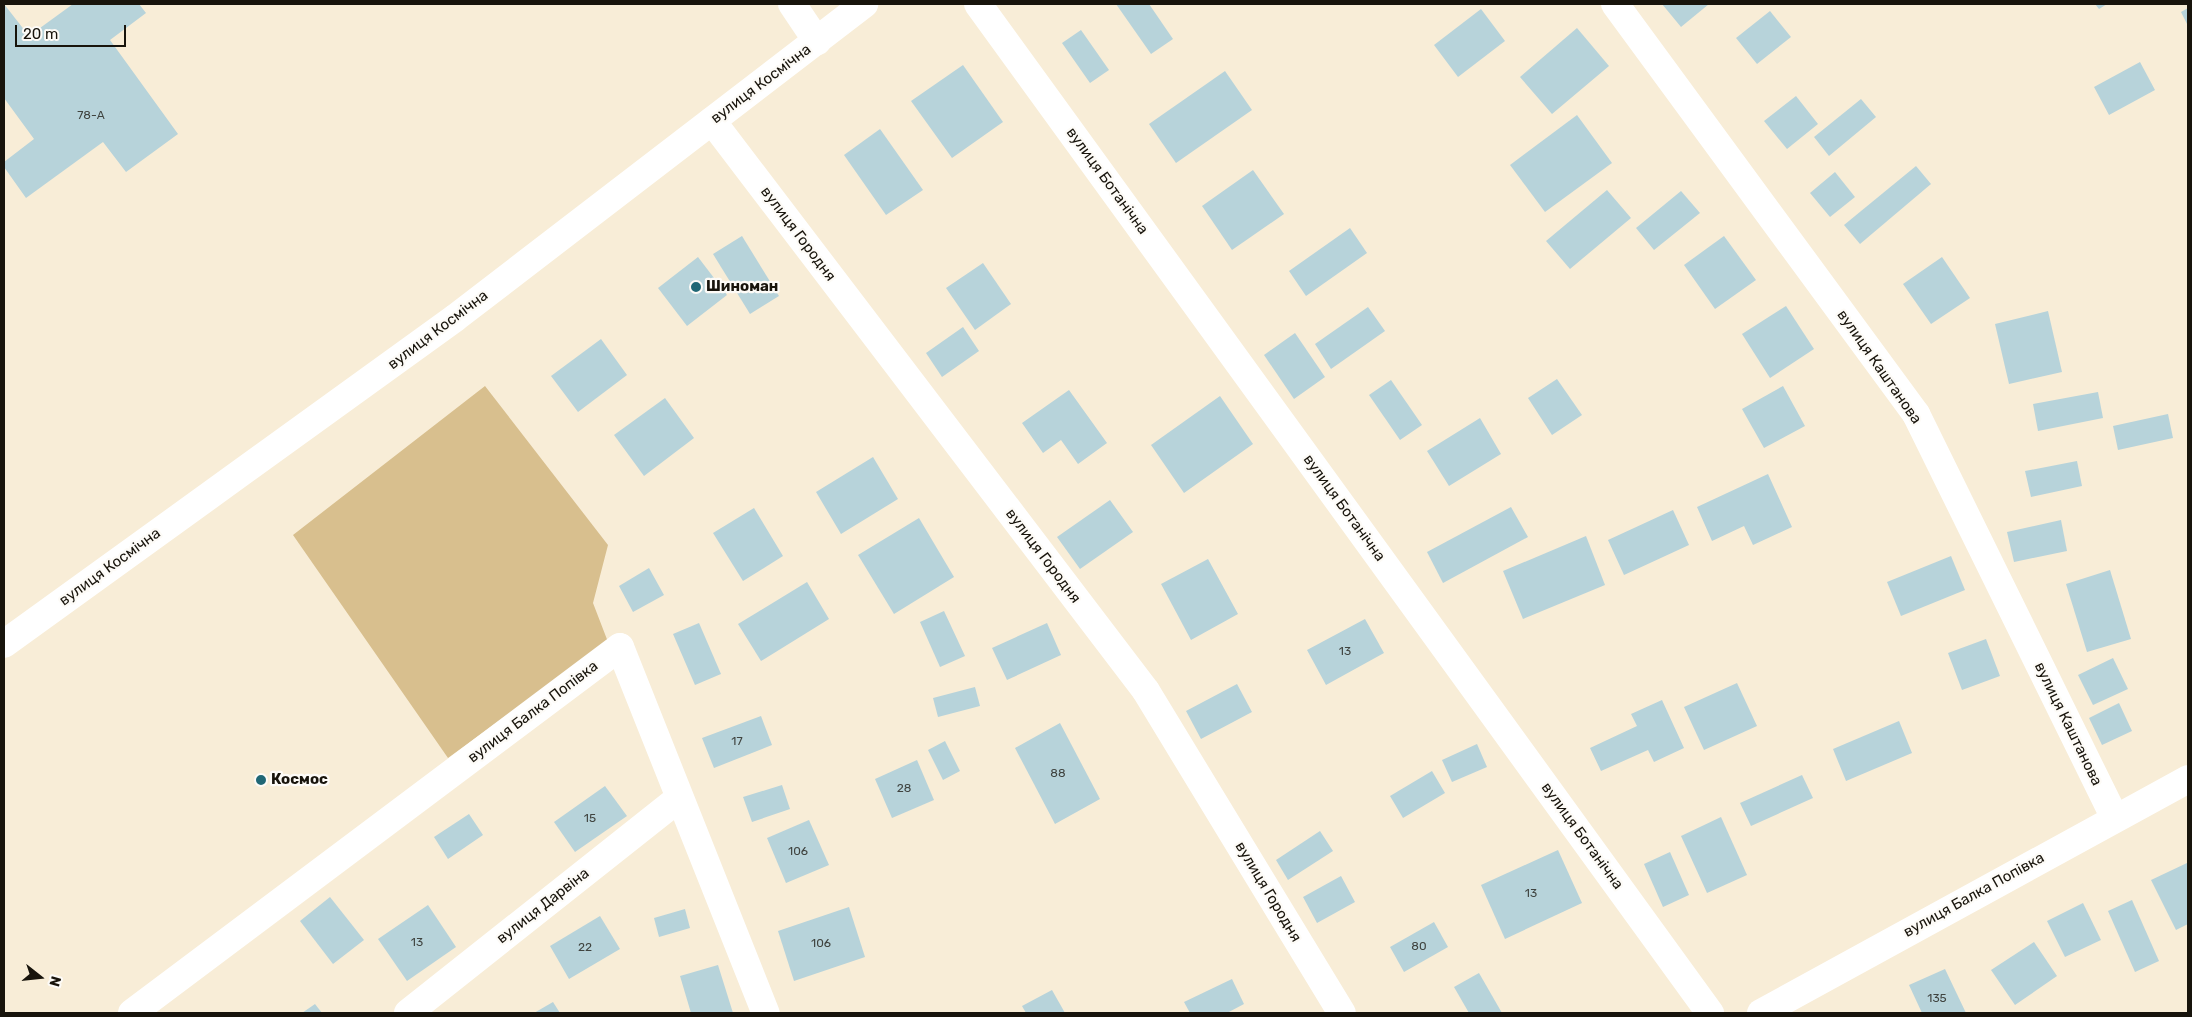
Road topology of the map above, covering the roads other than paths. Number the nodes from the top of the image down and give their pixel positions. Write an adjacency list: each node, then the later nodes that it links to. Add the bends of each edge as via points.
1 (792, 4): 5 (street)
2 (864, 4): 5 (street, вулиця Космічна)
3 (978, 4): 15 (street, вулиця Ботанічна)
4 (1615, 4): 10 (street, вулиця Каштанова, via 1916,414)
5 (817, 42): 6 (street, вулиця Космічна)
6 (712, 122): 7 (street, вулиця Космічна, via 447,324); 14 (street, вулиця Городня, via 1146,691)
7 (4, 644)
8 (2188, 779): 10 (street, вулиця Балка Попівка)
9 (678, 799): 11 (street, вулиця Балка Попівка, via 620,647); 12 (street, вулиця Дарвіна); 13 (street, вулиця Балка Попівка)
10 (2114, 818): 16 (street, вулиця Балка Попівка)
11 (132, 1013)
12 (408, 1013)
13 (766, 1013)
14 (1342, 1013)
15 (1710, 1013)
16 (1761, 1013)

